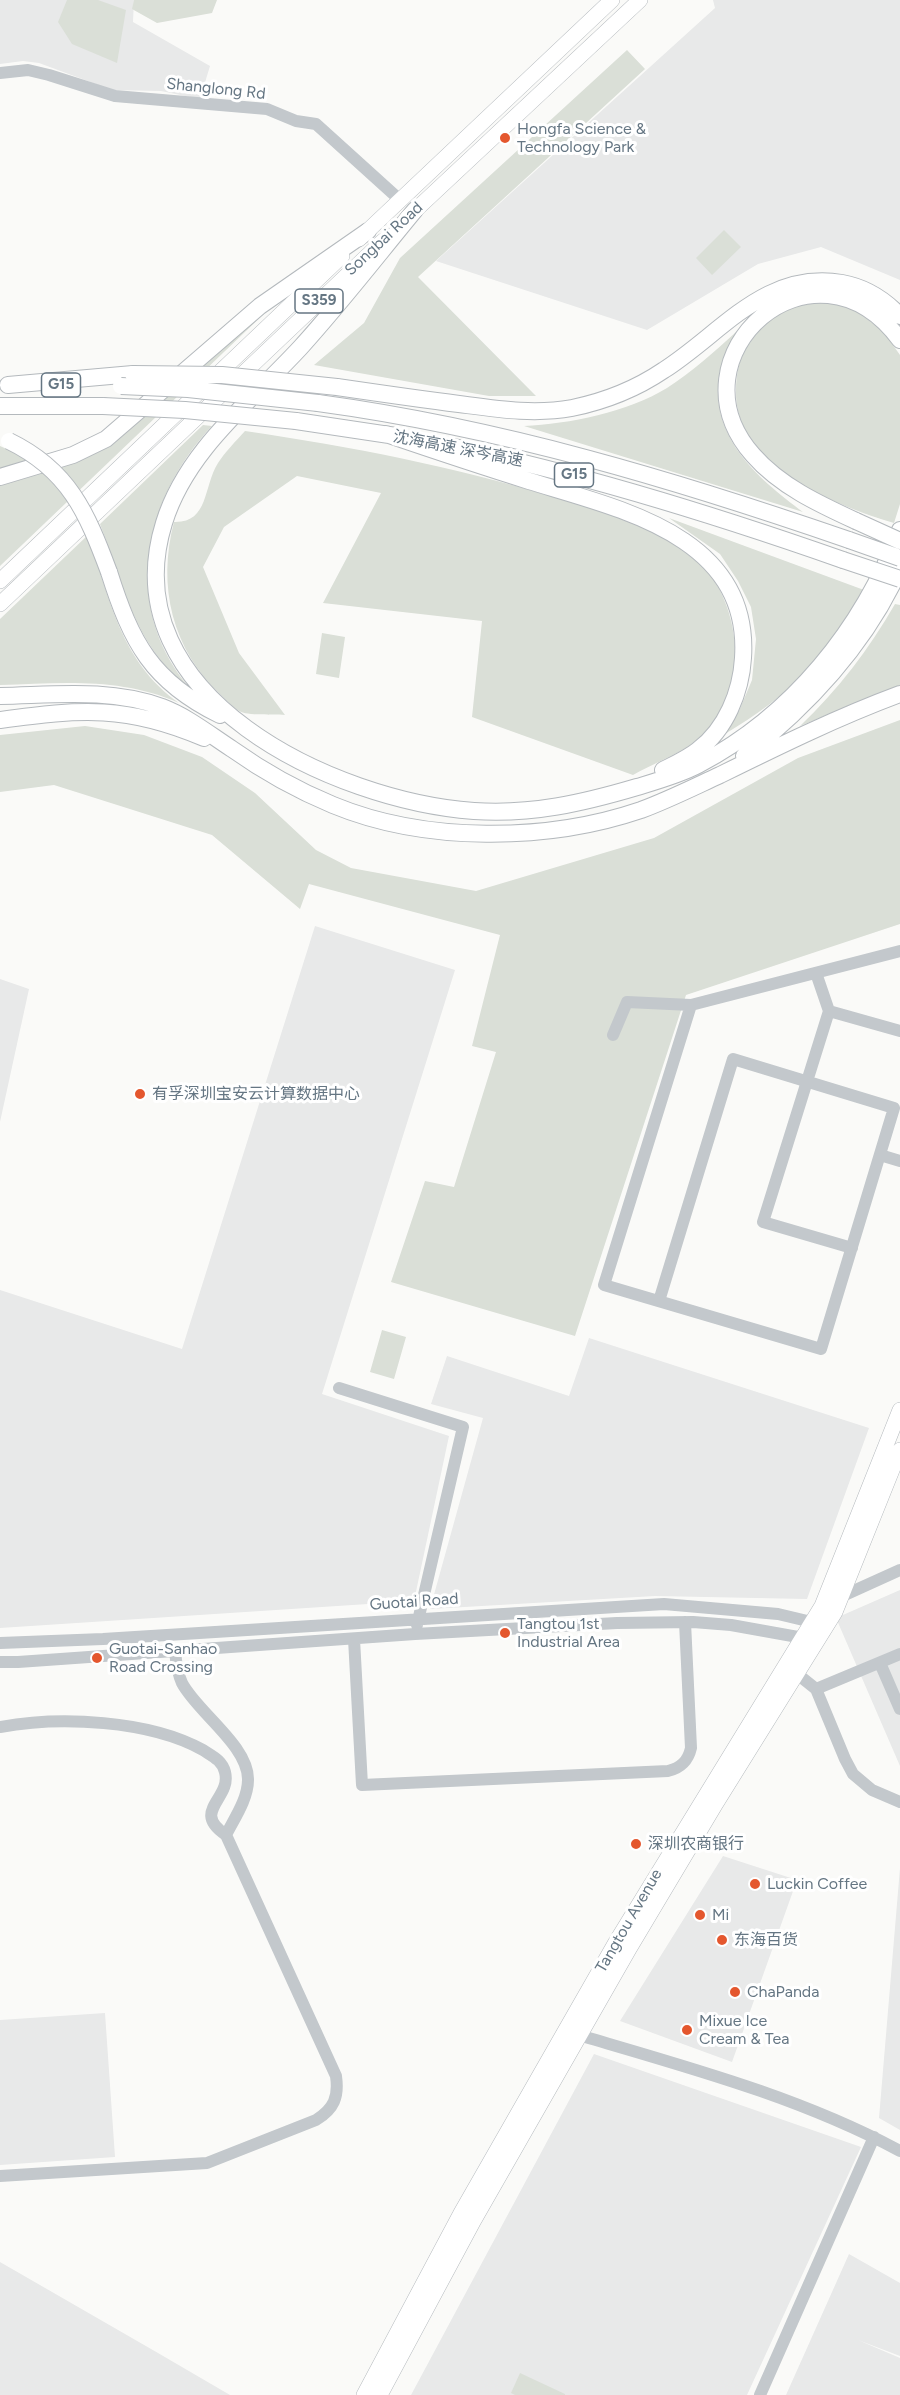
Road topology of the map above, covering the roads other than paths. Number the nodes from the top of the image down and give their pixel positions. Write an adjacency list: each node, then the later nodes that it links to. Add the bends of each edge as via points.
1 (612, 0): 4 (main road, Songbai Road / S359)
2 (640, 0): 5 (main road, Songbai Road / S359)
3 (0, 73): 4 (street, Shanglong Rd, via 28,70 115,96 267,109 316,124)
4 (400, 200): 6 (main road, Songbai Road / S359)
5 (415, 210): 21 (main road, Songbai Road / S359); 25 (highway, via 306,341 210,442 183,481 165,520 157,573 168,635 188,673 221,710)
6 (368, 231): 14 (highway, via 254,311 106,439 73,455); 20 (main road, Songbai Road / S359)
7 (900, 316): 9 (highway, bridge, via 878,297 847,284 807,281 788,285 749,305 651,379 617,396 552,411 495,410 222,375)
8 (900, 340): 16 (highway, bridge, via 874,311 839,296 816,294 794,298 759,316 737,347 731,362 728,400 731,419 753,455 788,486)
9 (127, 380): 10 (highway); 17 (highway, 沈海高速 深岑高速 / G15, bridge, via 318,403 468,429 595,459 710,493)
10 (4, 385)
11 (0, 406): 12 (highway, 沈海高速 深岑高速 / G15, bridge, via 185,410)
12 (386, 434): 19 (highway, 沈海高速 深岑高速 / G15, bridge, via 595,480); 28 (highway, via 644,519 690,544 722,577 739,613 742,632 743,666 733,703 713,736 699,750)
13 (5, 440): 25 (highway, bridge, via 43,461 69,488 92,527 137,644 161,675 195,702)
14 (0, 477)
15 (900, 530): 28 (highway, via 869,598 834,650 800,688 723,750 696,766)
16 (900, 541)
17 (900, 558)
18 (900, 568): 27 (highway, via 865,631 827,680 788,720)
19 (900, 579)
20 (0, 581)
21 (0, 604)
22 (900, 694): 27 (highway, via 826,723)
23 (0, 696): 26 (highway, via 91,693 142,701 184,717)
24 (0, 720): 26 (highway, via 71,712 119,713 167,724)
25 (245, 728): 28 (highway, via 321,771 432,806 472,811 541,809)
26 (232, 750): 27 (highway, via 298,788 358,814 406,826 480,833 559,828 616,817 672,798)
27 (719, 775)
28 (632, 788)
29 (900, 951): 30 (street)
30 (816, 973): 31 (street); 32 (street)
31 (691, 1005): 34 (street, via 627,1002); 39 (street, via 604,1285)
32 (829, 1011): 33 (street); 35 (street)
33 (900, 1031)
34 (613, 1035)
35 (807, 1082): 36 (street, via 894,1108); 38 (street, via 764,1222); 39 (street, via 733,1059)
36 (880, 1155): 37 (street); 38 (street)
37 (900, 1161)
38 (852, 1248): 39 (street, via 821,1349)
39 (659, 1301)
40 (339, 1388): 46 (street, via 463,1427)
41 (900, 1410): 45 (main road, Tangtou Avenue)
42 (900, 1450): 44 (main road, Tangtou Avenue)
43 (900, 1570): 44 (street)
44 (843, 1596): 45 (street); 48 (main road, Tangtou Avenue)
45 (822, 1606): 48 (main road, Tangtou Avenue)
46 (419, 1618): 48 (street, Guotai Road, via 664,1604 768,1612); 49 (street); 52 (street, Guotai Road)
47 (685, 1622): 49 (street, Guotai Road); 50 (street, via 691,1748 681,1766 668,1771 362,1785); 51 (street, Guotai Road, via 731,1625)
48 (820, 1623): 51 (main road, Tangtou Avenue)
49 (415, 1635): 50 (street, Guotai Road)
50 (354, 1639): 53 (street, Guotai Road)
51 (811, 1640): 57 (main road, Tangtou Avenue)
52 (0, 1643)
53 (175, 1651): 55 (street, Guotai Road); 62 (street, via 183,1684 245,1762 249,1779 245,1797)
54 (900, 1654): 56 (street)
55 (0, 1662)
56 (880, 1663): 58 (street); 59 (street)
57 (791, 1669): 58 (street); 63 (main road, Tangtou Avenue, via 669,1852)
58 (816, 1689): 61 (street, via 853,1774 872,1790)
59 (900, 1709)
60 (0, 1727): 62 (street, via 69,1722 131,1726 190,1743 223,1765 225,1784 210,1815 212,1823)
61 (900, 1802)
62 (226, 1835): 66 (street, via 336,2076 335,2102 316,2120 207,2163)
63 (573, 2033): 64 (street, via 772,2095); 67 (main road, Tangtou Avenue, via 461,2213); 68 (main road, Tangtou Avenue)
64 (874, 2137): 65 (street); 69 (street)
65 (900, 2151)
66 (0, 2176)
67 (364, 2395)
68 (380, 2395)
69 (760, 2395)

